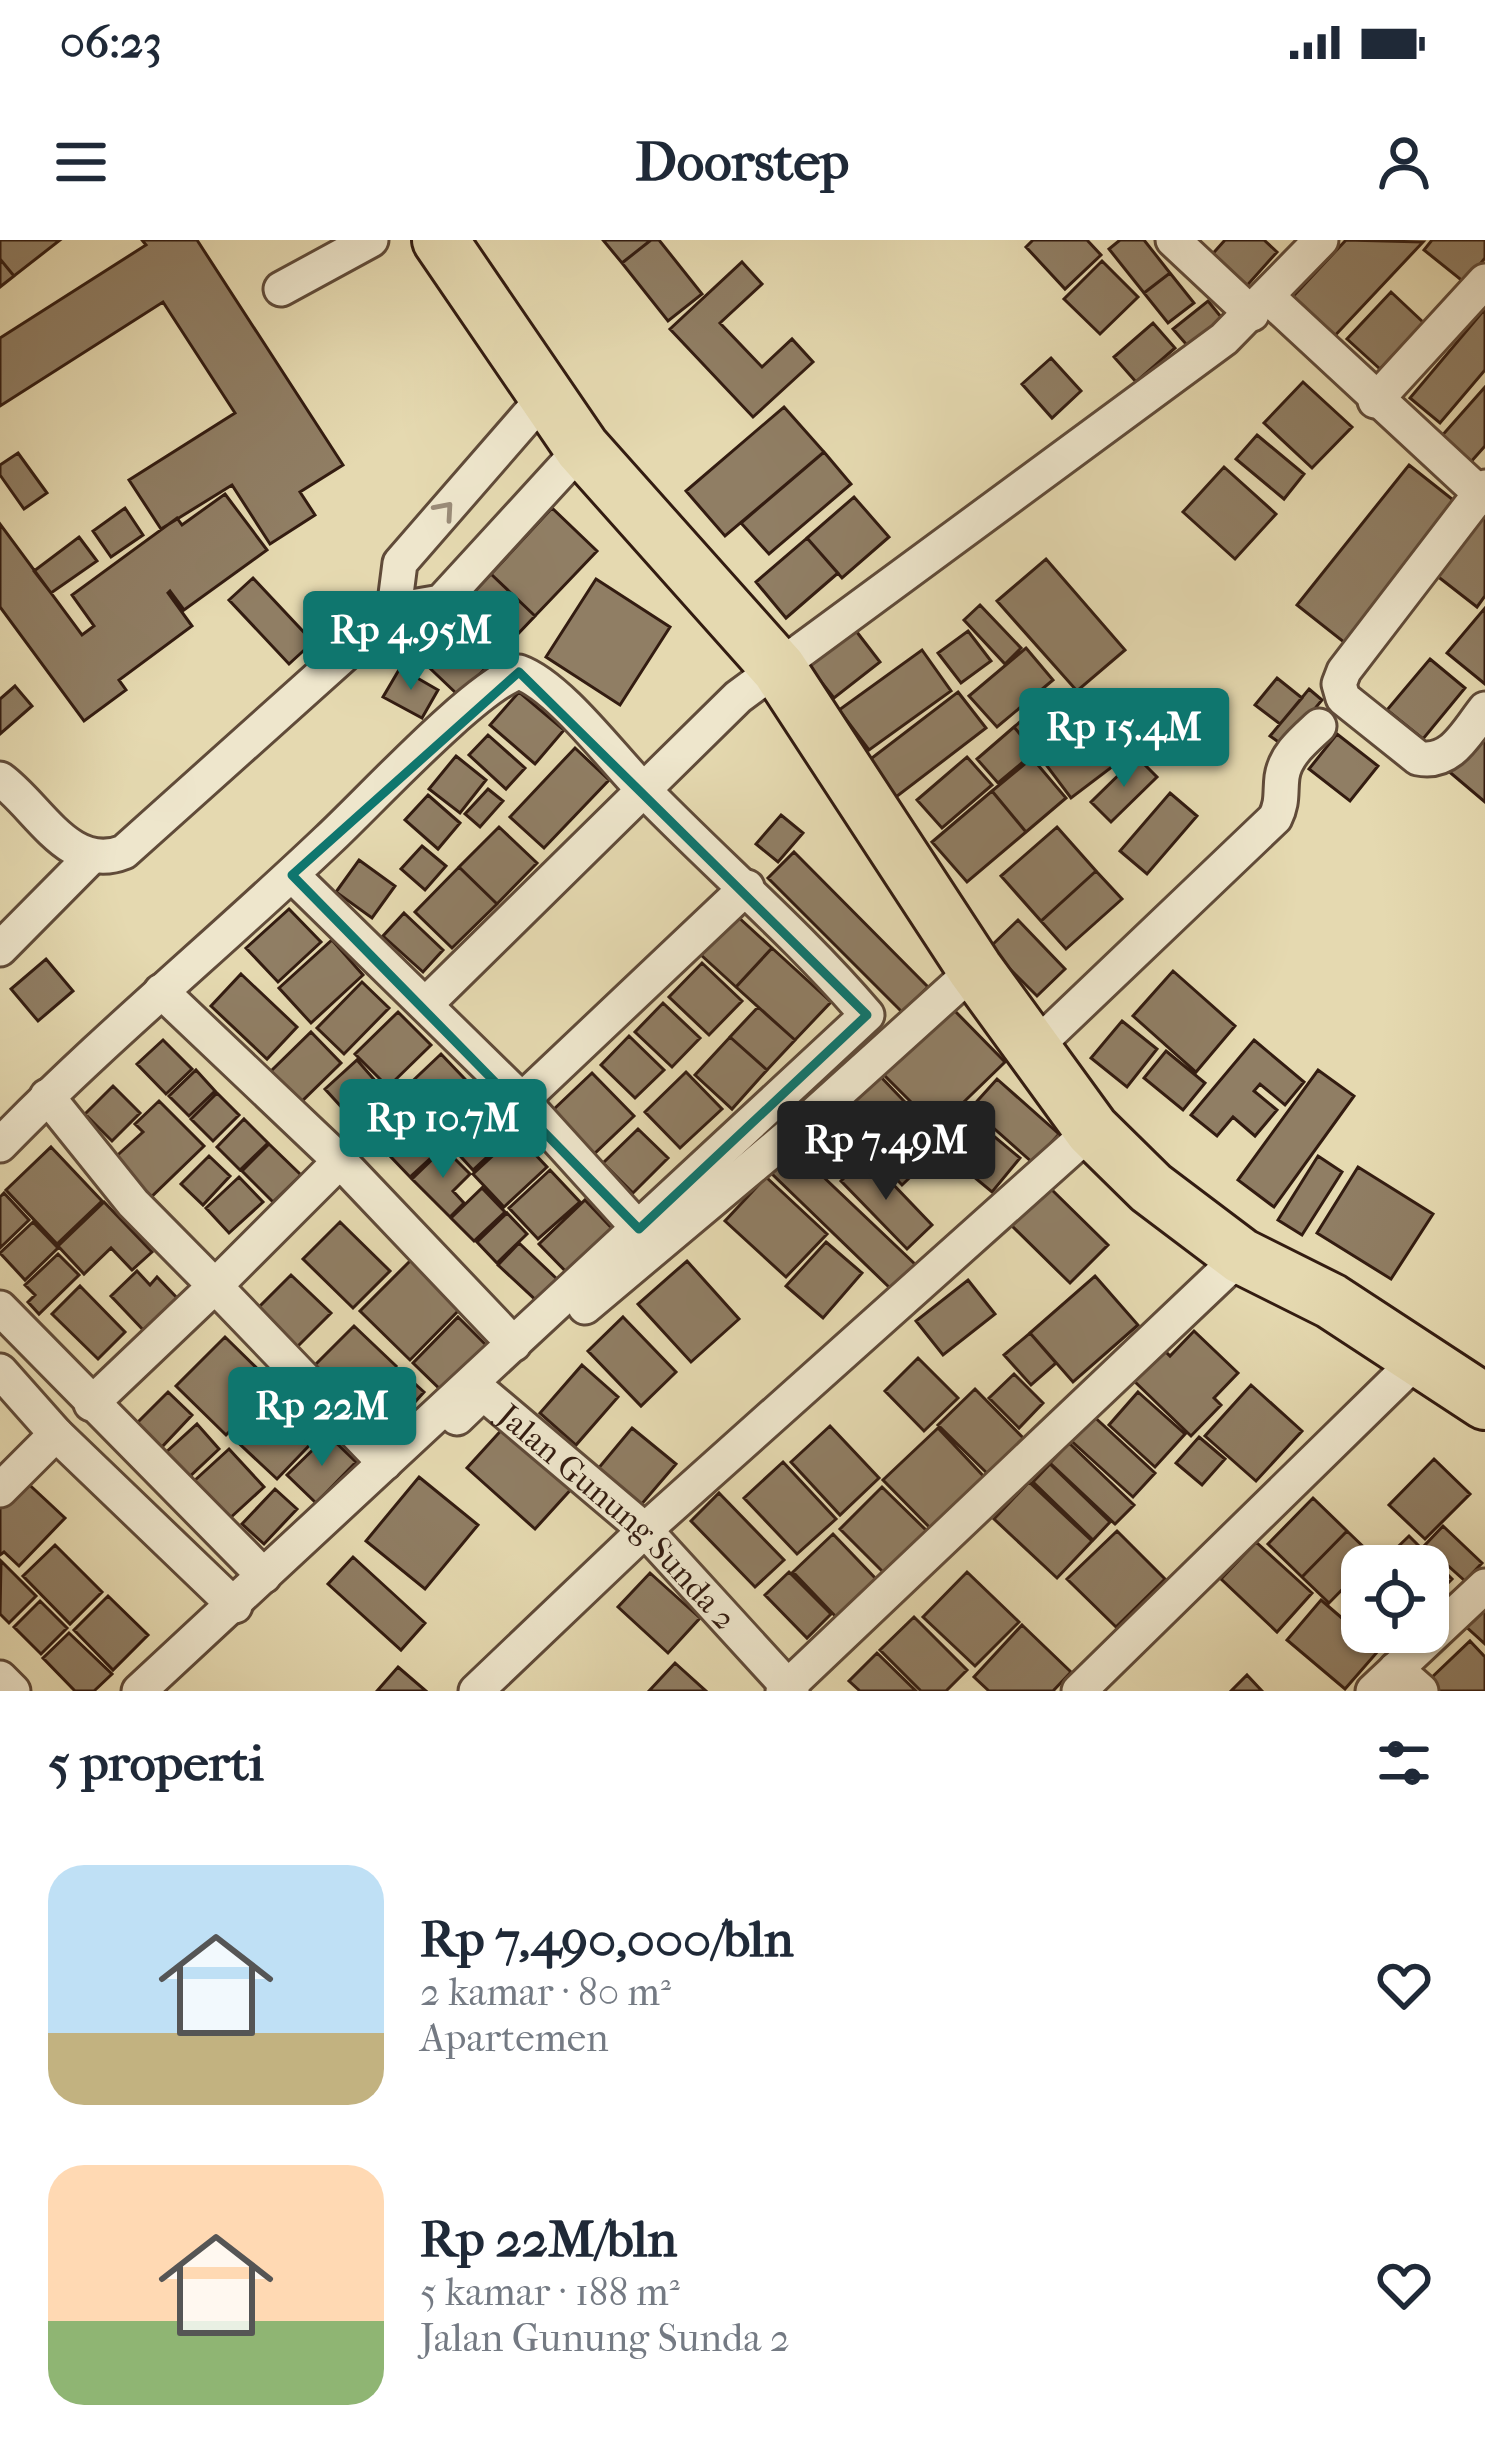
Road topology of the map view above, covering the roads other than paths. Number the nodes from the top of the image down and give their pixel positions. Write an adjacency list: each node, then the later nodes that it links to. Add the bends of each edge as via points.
1 (371, 240): 6 (street)
2 (440, 240): 8 (main road)
3 (1173, 240): 7 (street)
4 (1321, 240): 7 (street)
5 (1485, 281): 9 (street)
6 (281, 290)
7 (1259, 305): 9 (street); 13 (street)
8 (547, 394): 10 (main road); 12 (street, one-way to 8, via 400,562)
9 (1376, 400): 11 (street)
10 (582, 448): 12 (street, via 441,602); 13 (main road)
11 (1483, 493): 14 (street, via 1339,684 1343,698 1433,762)
12 (394, 610): 18 (street, via 124,852)
13 (779, 669): 17 (street); 22 (main road)
14 (1485, 709)
15 (1319, 726): 25 (street, via 1284,769 1275,818)
16 (0, 779): 18 (street, via 74,851)
17 (642, 788): 19 (street, via 519,672 471,705); 20 (street); 24 (street)
18 (92, 856): 21 (street)
19 (292, 875): 23 (street); 24 (street)
20 (747, 887): 27 (street); 31 (street, via 867,1015)
21 (0, 949)
22 (975, 969): 25 (main road); 38 (street)
23 (161, 991): 26 (street); 30 (street)
24 (426, 1004): 27 (street)
25 (1033, 1048): 28 (main road)
26 (47, 1096): 29 (street); 33 (street, via 133,1203)
27 (522, 1100): 31 (street)
28 (1092, 1130): 32 (main road, via 1150,1189); 44 (street)
29 (0, 1145)
30 (340, 1161): 33 (street); 35 (street)
31 (639, 1229): 35 (street)
32 (1241, 1256): 36 (main road, via 1331,1301); 50 (street)
33 (215, 1286): 40 (street); 42 (street)
34 (0, 1308): 40 (street)
35 (514, 1344): 42 (street)
36 (1418, 1359): 39 (main road); 54 (street)
37 (0, 1371): 41 (street)
38 (483, 1393): 42 (street, Jalan Gunung Sunda 2); 44 (street, Jalan Gunung Sunda 2)
39 (1485, 1402)
40 (92, 1404): 45 (street)
41 (56, 1434): 43 (street); 47 (street)
42 (385, 1476): 45 (street)
43 (0, 1490)
44 (645, 1530): 50 (street, Jalan Gunung Sunda 2); 53 (street)
45 (264, 1576): 47 (street)
46 (1485, 1586): 49 (street)
47 (235, 1606): 52 (street)
48 (0, 1678): 51 (street)
49 (1397, 1684)
50 (787, 1690)
51 (13, 1691)
52 (140, 1691)
53 (476, 1691)
54 (1079, 1691)

